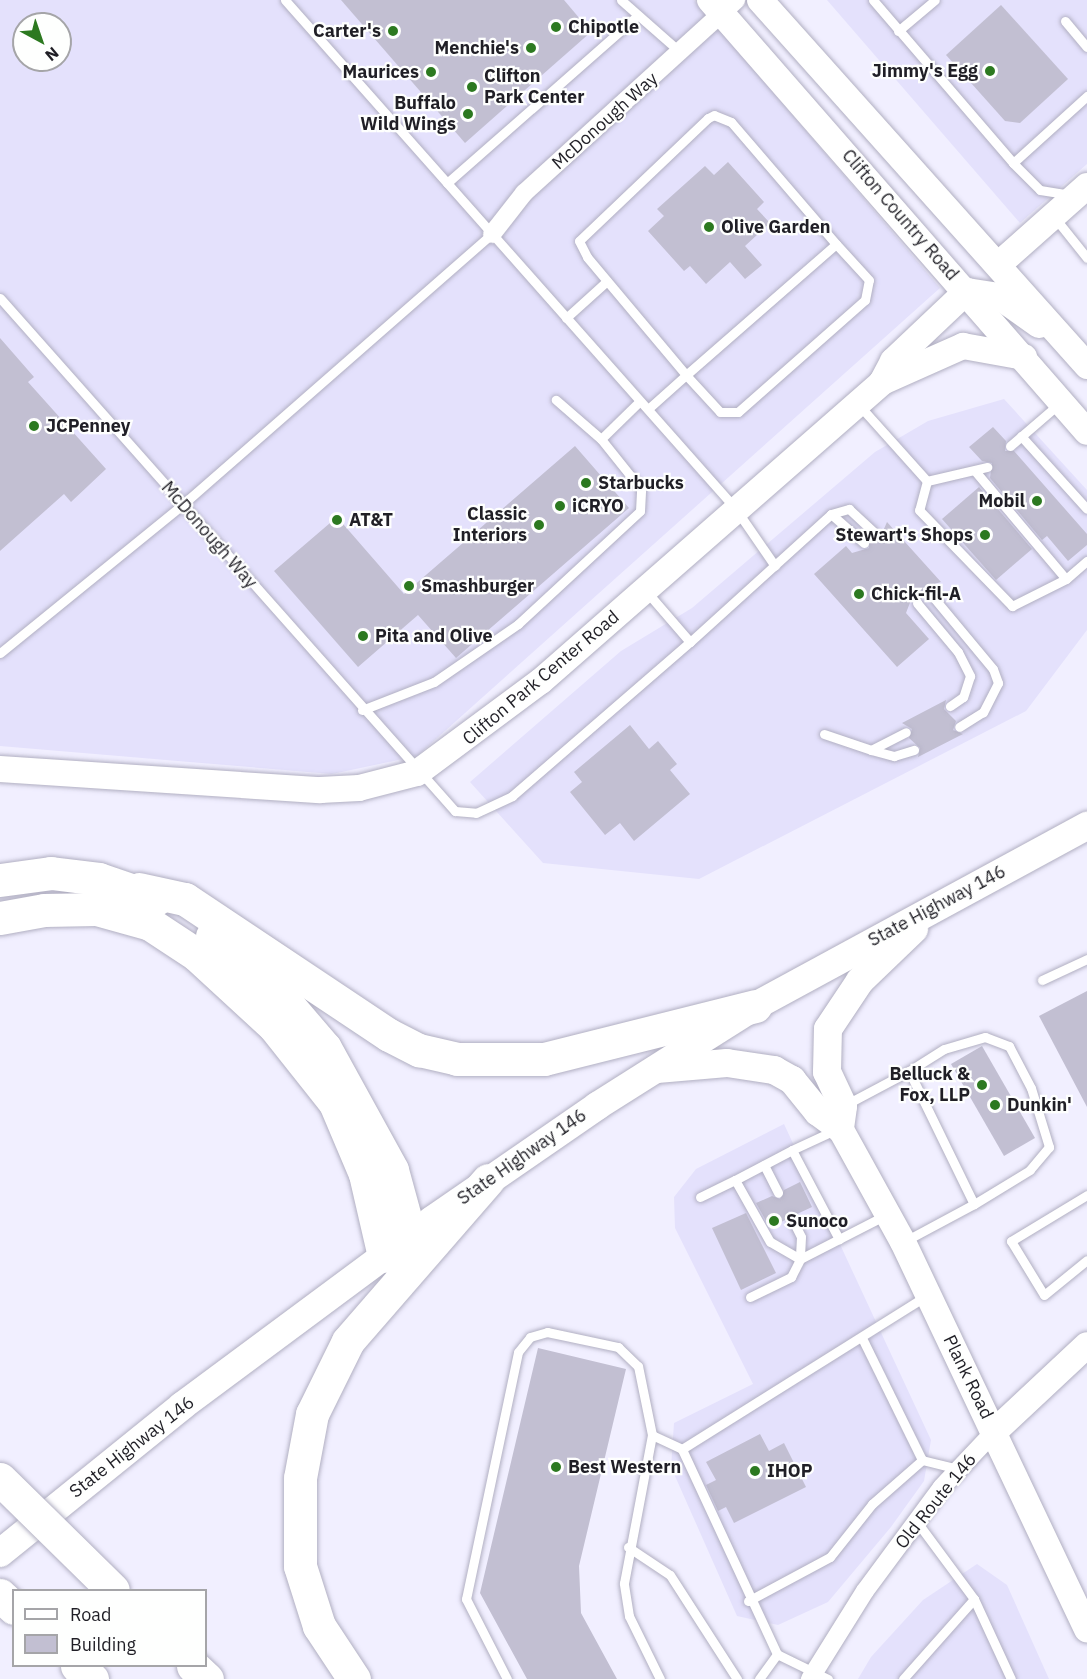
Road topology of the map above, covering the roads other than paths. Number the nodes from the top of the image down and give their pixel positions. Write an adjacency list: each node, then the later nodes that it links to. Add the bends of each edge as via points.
1 (285, 0): 14 (lane)
2 (621, 0): 7 (lane)
3 (760, 0): 20 (street)
4 (873, 0): 9 (lane)
5 (935, 0): 9 (lane)
6 (723, 5): 11 (street, McDonough Way); 22 (street, Clifton Country Road)
7 (636, 16): 11 (lane); 14 (lane)
8 (1065, 21): 10 (lane)
9 (898, 31): 13 (lane)
10 (1087, 47)
11 (682, 53): 17 (street, McDonough Way, via 524,193)
12 (1087, 96): 13 (lane)
13 (1013, 163): 15 (lane, via 1040,190)
14 (447, 183): 17 (lane)
15 (1082, 191): 16 (street)
16 (1053, 216): 19 (lane); 20 (street)
17 (492, 234): 24 (lane); 42 (lane)
18 (836, 244): 21 (lane, via 731,122 714,115 582,234 580,248); 28 (lane); 28 (lane, via 869,280 865,300 733,414 720,412)
19 (1087, 258)
20 (998, 265): 25 (street)
21 (607, 282): 24 (lane); 28 (lane)
22 (967, 291): 25 (street, via 998,296); 26 (street, Clifton Country Road); 29 (street, Clifton Park Center Road, via 893,361)
23 (0, 298): 42 (lane, McDonough Way)
24 (566, 318): 31 (lane)
25 (1065, 341): 27 (street)
26 (1024, 357): 29 (street, via 963,346); 32 (street, Clifton Country Road)
27 (1087, 366)
28 (686, 375): 34 (lane)
29 (882, 382): 33 (street, Clifton Park Center Road)
30 (556, 400): 37 (lane)
31 (640, 401): 34 (lane); 37 (lane)
32 (1062, 402): 35 (street, Clifton Country Road); 36 (lane)
33 (858, 403): 41 (lane); 43 (street, Clifton Park Center Road)
34 (648, 410): 43 (lane)
35 (1087, 432)
36 (1022, 436): 38 (lane); 44 (lane)
37 (601, 439): 57 (lane, via 641,489 640,512 518,624 434,682)
38 (1010, 446)
39 (987, 467): 40 (lane)
40 (975, 471): 41 (lane); 50 (lane)
41 (927, 481): 50 (lane, via 919,510 1011,606)
42 (182, 505): 55 (lane); 57 (lane, McDonough Way)
43 (735, 508): 49 (lane); 51 (street, Clifton Park Center Road)
44 (1087, 509)
45 (831, 514): 46 (lane, via 849,509); 47 (lane); 49 (lane, McDonough Way)
46 (875, 533)
47 (864, 543)
48 (1087, 561): 50 (lane)
49 (775, 566): 54 (lane, McDonough Way)
50 (1066, 579)
51 (645, 589): 54 (lane); 64 (street, Clifton Park Center Road, via 541,681)
52 (929, 592): 58 (lane, via 993,669 998,683 983,712)
53 (917, 603): 56 (lane, via 958,652 970,676 963,697)
54 (690, 642): 64 (lane, McDonough Way, via 494,808 455,811)
55 (0, 653)
56 (950, 706)
57 (362, 710): 64 (lane, McDonough Way)
58 (959, 727)
59 (906, 732): 61 (lane)
60 (824, 734): 61 (lane)
61 (871, 750): 62 (lane, via 894,756)
62 (914, 750)
63 (0, 769): 64 (street, Clifton Park Center Road, via 320,790 359,788)
64 (417, 773)
65 (1082, 832): 68 (main road, State Highway 146)
66 (0, 880): 67 (highway, via 51,873)
67 (139, 890): 72 (highway, via 185,899 389,1035 419,1050 457,1059 544,1059); 86 (highway, via 194,920 290,1006 325,1048 392,1170)
68 (935, 909): 72 (main road, State Highway 146); 75 (main road, via 860,981 828,1029 827,1072)
69 (0, 918): 89 (highway, via 44,910 97,909 150,924 197,955 274,1026 335,1102 365,1174)
70 (1087, 959): 71 (lane)
71 (1042, 980)
72 (755, 1006): 73 (main road, State Highway 146)
73 (651, 1070): 75 (main road, via 727,1063 774,1070 792,1080 818,1112); 78 (main road, State Highway 146)
74 (909, 1071): 75 (lane); 83 (lane); 83 (lane, via 944,1049 985,1038 1009,1047 1031,1088 1049,1147 1030,1170)
75 (842, 1117): 76 (lane); 84 (street, Plank Road)
76 (792, 1150): 77 (lane); 87 (lane)
77 (764, 1165): 79 (lane); 80 (lane)
78 (488, 1180): 86 (main road, State Highway 146); 117 (highway, via 348,1341 312,1414 300,1478 300,1566 319,1626)
79 (735, 1180): 82 (lane); 90 (lane, via 770,1242)
80 (778, 1192)
81 (1087, 1195): 91 (lane, via 1011,1240 1044,1295)
82 (700, 1197)
83 (974, 1204): 88 (lane)
84 (888, 1214): 87 (lane); 88 (street, Plank Road)
85 (791, 1217): 90 (lane, via 801,1237)
86 (410, 1236): 89 (main road, State Highway 146)
87 (839, 1239): 90 (lane)
88 (903, 1242): 92 (street, Plank Road)
89 (384, 1256): 104 (main road, State Highway 146, via 182,1406)
90 (800, 1259): 93 (lane, via 791,1277)
91 (1087, 1260)
92 (928, 1294): 94 (lane); 96 (street, Plank Road)
93 (750, 1297)
94 (862, 1338): 98 (lane); 99 (lane)
95 (1087, 1344): 96 (street, Old Route 146)
96 (994, 1432): 100 (street, Old Route 146); 110 (street, Plank Road)
97 (652, 1434): 98 (lane); 103 (lane); 118 (lane, via 638,1366 618,1347 547,1332 530,1336 518,1352 466,1599)
98 (682, 1449): 108 (lane)
99 (922, 1460): 100 (lane); 108 (lane, via 872,1504 830,1557)
100 (959, 1469): 102 (street, Old Route 146)
101 (0, 1479): 105 (highway, bridge)
102 (917, 1521): 107 (lane); 114 (street, Old Route 146)
103 (628, 1547): 119 (lane, via 625,1603); 120 (lane, via 670,1575)
104 (0, 1553)
105 (113, 1589)
106 (0, 1595): 109 (highway)
107 (974, 1599): 122 (lane); 123 (lane)
108 (748, 1601): 111 (lane)
109 (12, 1606)
110 (1087, 1630)
111 (777, 1654): 114 (lane); 121 (lane)
112 (79, 1667): 115 (highway)
113 (195, 1667): 116 (highway)
114 (817, 1676)
115 (92, 1679)
116 (207, 1679)
117 (354, 1679)
118 (507, 1679)
119 (660, 1679)
120 (737, 1679)
121 (759, 1679)
122 (903, 1679)
123 (1011, 1679)

